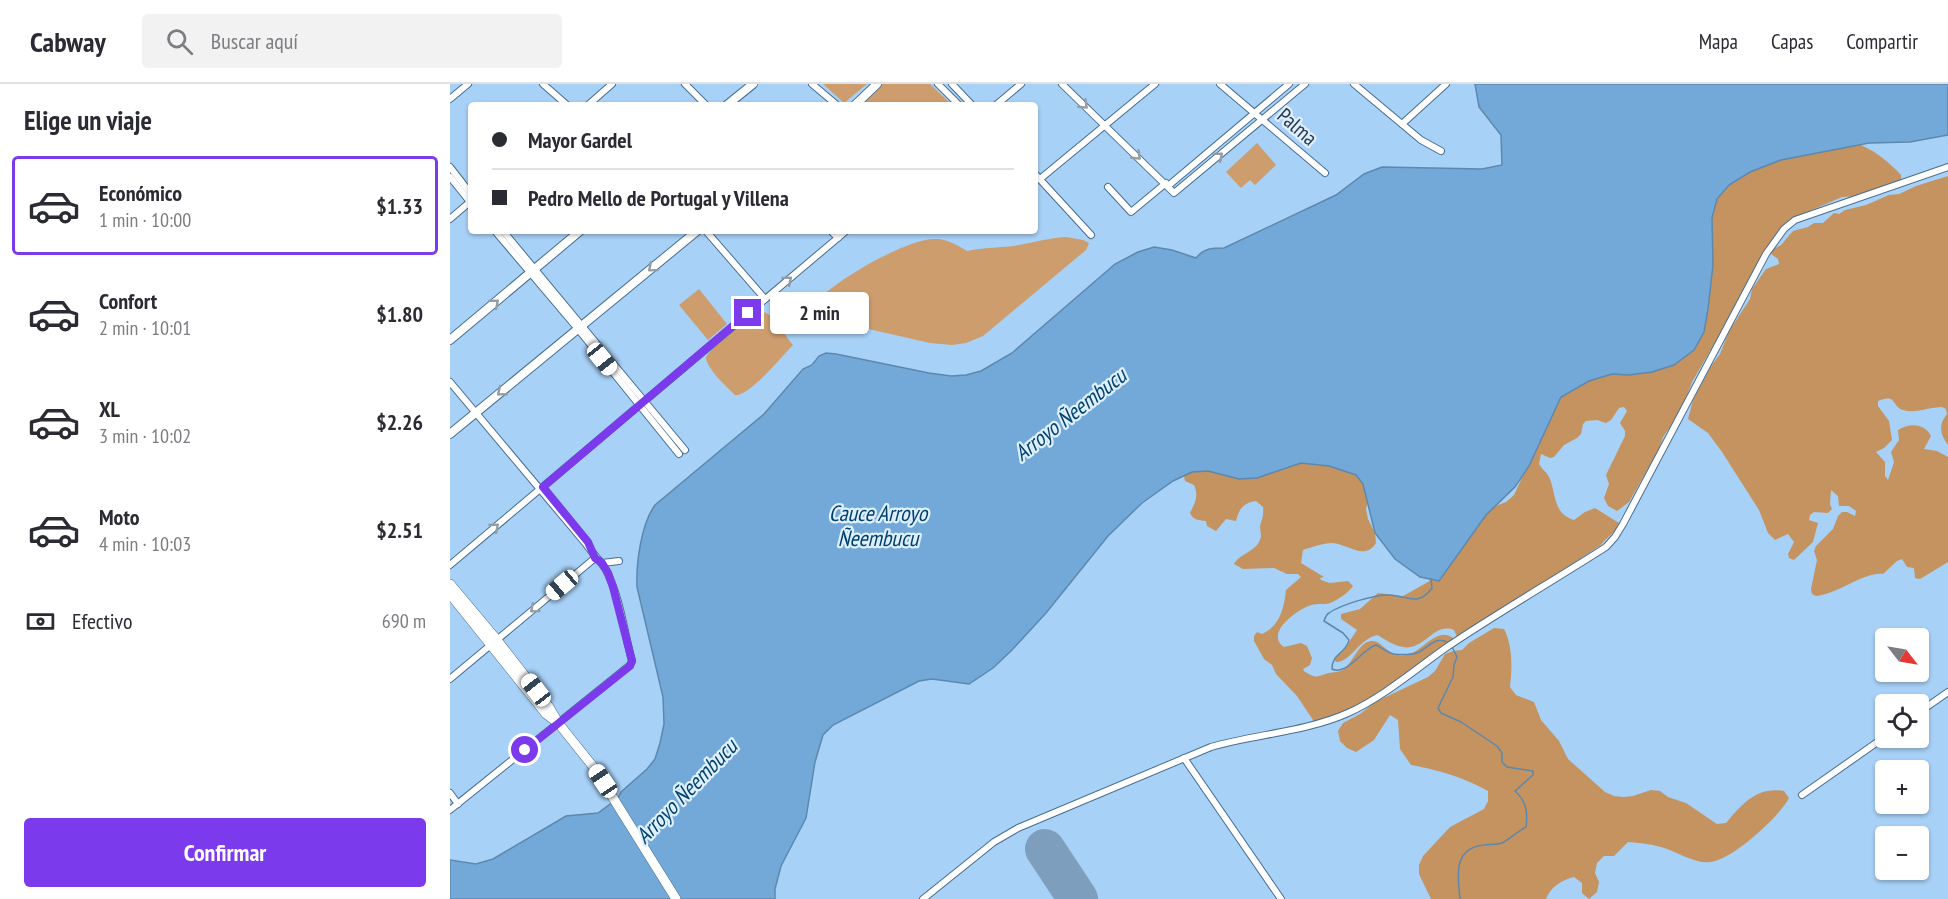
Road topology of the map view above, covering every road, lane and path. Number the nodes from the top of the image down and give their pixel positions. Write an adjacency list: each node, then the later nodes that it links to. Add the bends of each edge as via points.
1 (468, 84): 18 (street)
2 (543, 84): 19 (street)
3 (612, 84): 20 (street)
4 (685, 84): 21 (street)
5 (753, 84): 22 (main road)
6 (812, 84): 23 (street)
7 (878, 84): 24 (main road)
8 (938, 84): 25 (street)
9 (951, 84): 26 (street)
10 (1021, 84): 27 (street)
11 (1062, 84): 31 (street, one-way to 31)
12 (1155, 84): 31 (street)
13 (1220, 84): 28 (street, Palma)
14 (1289, 84): 28 (street)
15 (1305, 84): 29 (street)
16 (1354, 84): 30 (street)
17 (1446, 84): 30 (street)
18 (450, 99)
19 (564, 102)
20 (591, 102)
21 (703, 102)
22 (731, 102)
23 (833, 102)
24 (858, 102)
25 (956, 102)
26 (969, 102)
27 (1000, 102)
28 (1255, 113): 29 (street, Palma); 39 (street)
29 (1263, 119): 35 (street, Palma); 39 (street, one-way to 29, via 1174,193)
30 (1402, 124): 32 (street)
31 (1106, 126): 36 (street); 39 (street, one-way to 39)
32 (1441, 151)
33 (450, 167): 41 (street)
34 (1948, 167): 77 (street, via 1795,220 1784,229 1766,254 1615,537 1606,547 1349,712 1211,747)
35 (1325, 173)
36 (1038, 176)
37 (450, 177): 42 (street)
38 (1038, 178): 52 (street)
39 (1167, 184): 40 (street, via 1131,212)
40 (1108, 187)
41 (468, 190)
42 (468, 198)
43 (468, 204): 44 (street)
44 (450, 219)
45 (498, 234): 54 (street)
46 (504, 234): 54 (street)
47 (576, 234): 54 (main road)
48 (693, 234): 56 (main road, one-way to 56)
49 (709, 234): 55 (street)
50 (834, 234): 53 (street)
51 (843, 234): 53 (street)
52 (1091, 235)
53 (838, 238): 55 (street, one-way to 53)
54 (533, 271): 56 (street); 57 (main road, one-way to 54)
55 (765, 299): 60 (street)
56 (580, 327): 60 (street); 61 (main road, one-way to 61)
57 (450, 340)
58 (450, 376): 61 (street)
59 (450, 382): 61 (street)
60 (642, 403): 63 (street); 64 (street)
61 (477, 411): 62 (main road); 64 (street)
62 (450, 434)
63 (682, 452)
64 (542, 488): 65 (street); 68 (street, one-way to 64)
65 (595, 558): 67 (street); 71 (street, one-way to 71)
66 (619, 561): 67 (street)
67 (602, 563): 75 (street, via 613,587 632,661)
68 (450, 565)
69 (450, 584): 71 (main road)
70 (450, 594): 71 (main road)
71 (494, 643): 72 (street); 75 (main road)
72 (450, 679)
73 (1948, 692): 74 (street)
74 (1929, 705)
75 (559, 723): 80 (street); 83 (main road, via 611,792)
76 (1875, 744): 79 (street)
77 (1184, 758): 82 (street, via 1009,832); 84 (street)
78 (450, 793): 80 (street)
79 (1802, 795)
80 (458, 804): 81 (street)
81 (450, 810)
82 (925, 898)
83 (676, 899)
84 (1281, 899)

